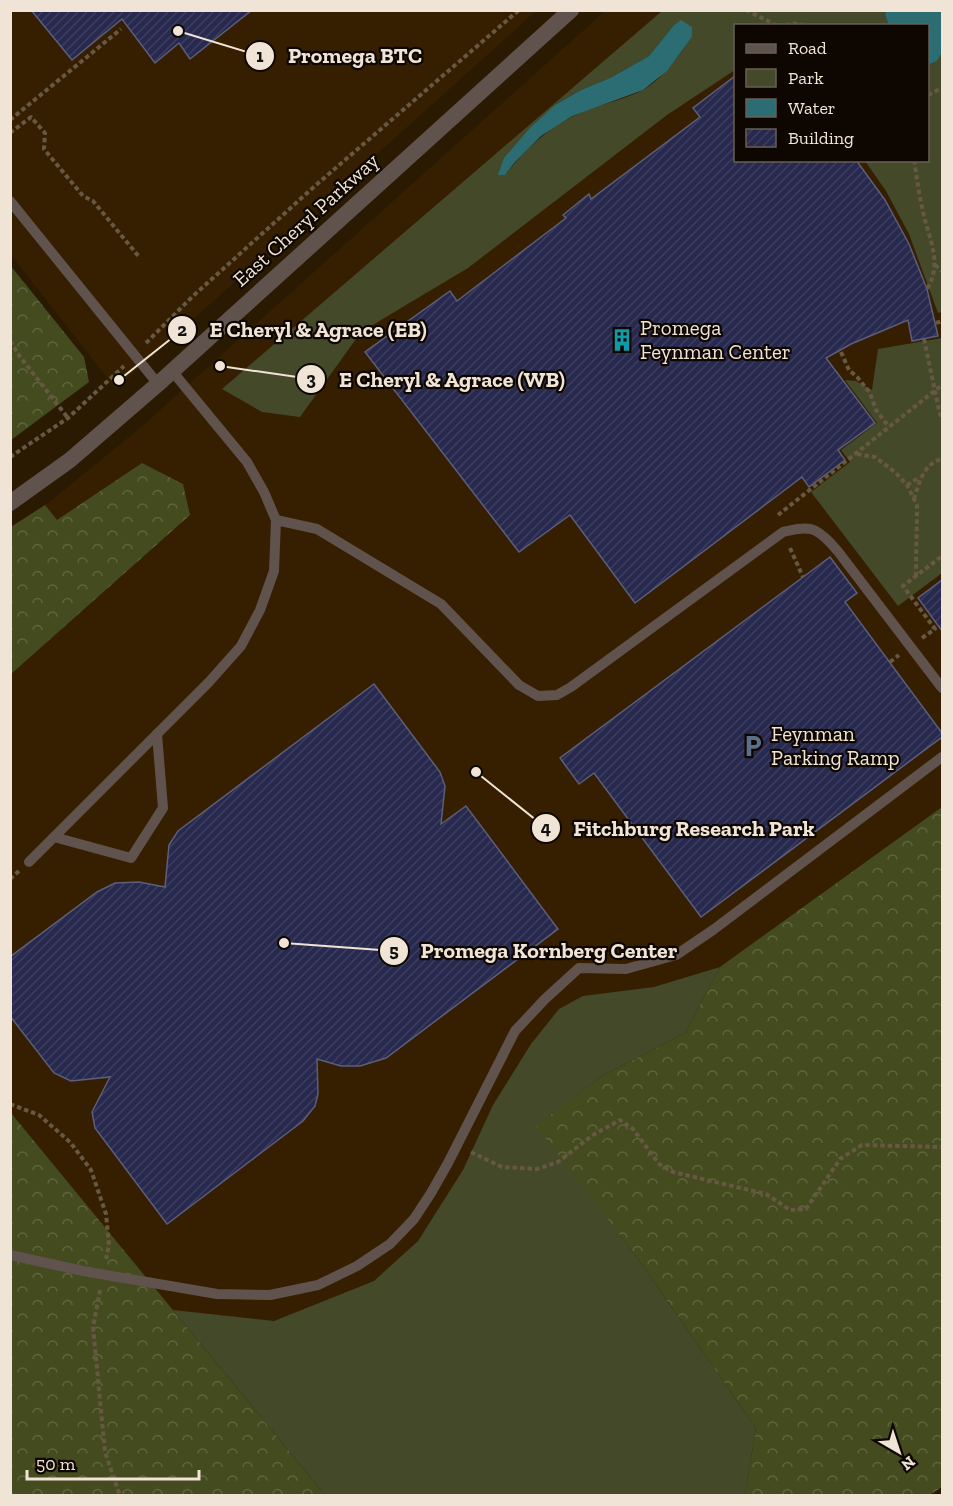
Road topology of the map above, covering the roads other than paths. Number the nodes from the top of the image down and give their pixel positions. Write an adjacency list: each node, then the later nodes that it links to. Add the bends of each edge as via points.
1 (571, 10): 3 (street, East Cheryl Parkway)
2 (10, 201): 4 (lane)
3 (172, 371): 4 (street, East Cheryl Parkway); 6 (lane, via 248,462)
4 (158, 384): 5 (street, East Cheryl Parkway, via 70,460)
5 (10, 503)
6 (276, 520): 7 (lane, via 316,529 441,604 519,685 538,696 572,687 783,532 812,529 831,543); 8 (lane, via 274,571 241,646)
7 (942, 688)
8 (157, 734): 10 (lane); 10 (lane, via 164,808 131,858)
9 (942, 757): 12 (lane, via 676,955 626,969 579,968 515,1032 414,1219 390,1244 357,1266 318,1285 270,1295 217,1294)
10 (54, 837): 11 (lane)
11 (29, 862)
12 (10, 1255)

